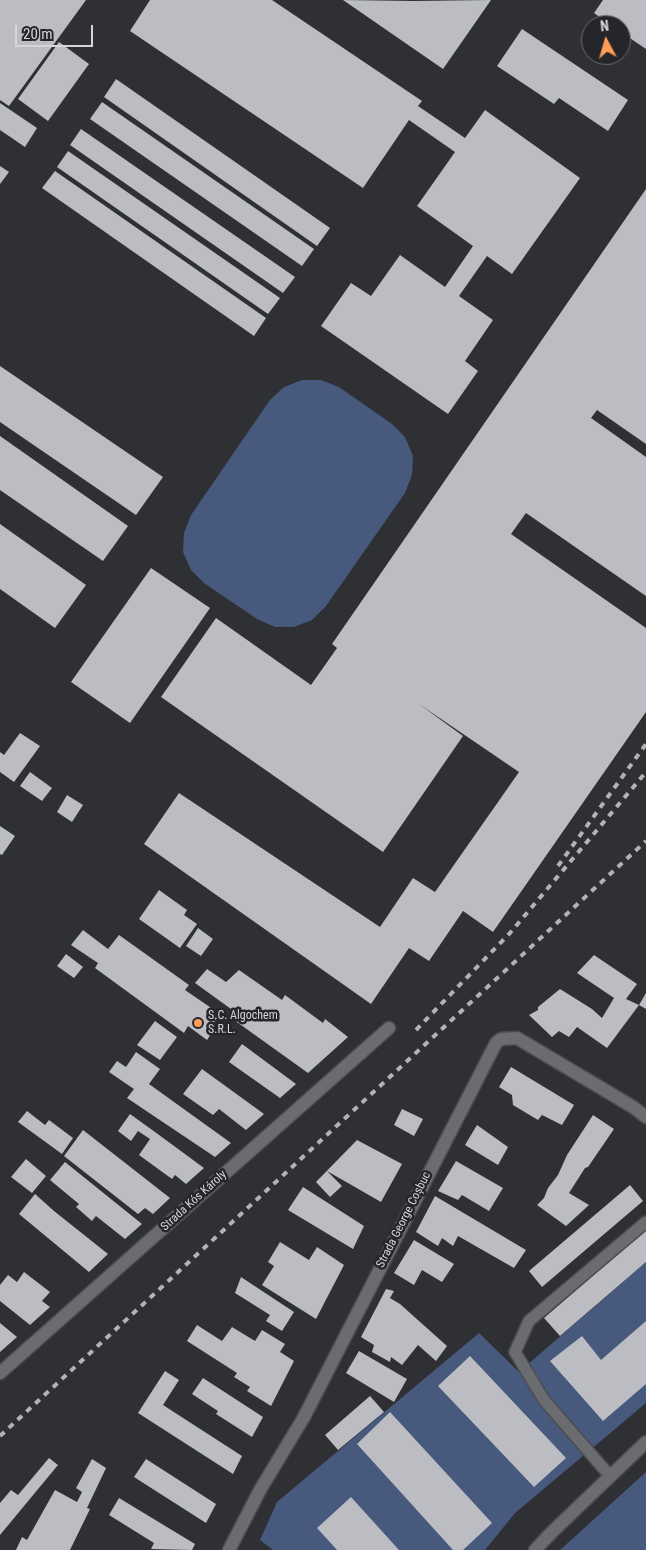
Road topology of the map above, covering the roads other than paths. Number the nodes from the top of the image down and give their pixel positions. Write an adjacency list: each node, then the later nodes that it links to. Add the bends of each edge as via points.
1 (389, 1028): 4 (street, Strada Kós Károly)
2 (646, 1116): 7 (street, Strada George Coșbuc, via 517,1038 502,1039 496,1043 304,1416)
3 (646, 1222): 6 (lane, via 528,1321 516,1352 544,1400)
4 (0, 1374)
5 (646, 1442): 6 (street)
6 (610, 1476): 8 (street)
7 (229, 1550)
8 (536, 1550)

